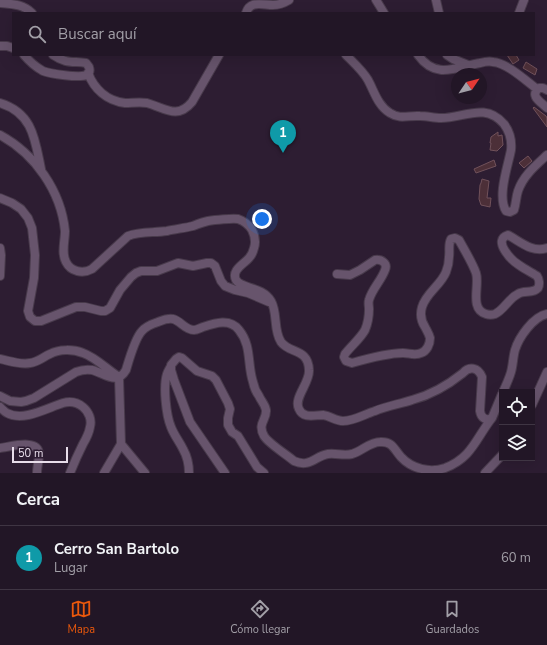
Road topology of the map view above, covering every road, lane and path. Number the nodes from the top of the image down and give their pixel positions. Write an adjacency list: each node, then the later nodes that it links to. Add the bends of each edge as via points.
1 (289, 0): 7 (street, via 278,5 253,4)
2 (376, 0): 8 (street)
3 (436, 0): 9 (street)
4 (524, 0): 10 (street)
5 (0, 3): 6 (street, via 23,6)
6 (31, 12)
7 (246, 12)
8 (383, 12)
9 (439, 12)
10 (519, 12)
11 (0, 46): 12 (street)
12 (12, 48)
13 (25, 56): 21 (street, via 37,68 50,74)
14 (56, 56): 21 (street, via 69,62 86,64 89,67)
15 (218, 56): 21 (street, via 192,102 187,108 176,112 146,103 111,99 97,89)
16 (347, 56): 27 (street, via 368,80 382,106 399,117 442,118 484,112 502,123 509,132 512,144 502,199 506,211 514,210 521,183)
17 (419, 56): 20 (street, via 428,65 442,70)
18 (448, 56): 20 (street)
19 (495, 58): 20 (street); 22 (street)
20 (468, 65)
21 (88, 73)
22 (537, 89): 23 (street); 25 (street, via 535,97)
23 (547, 90)
24 (0, 103): 28 (street, via 14,109 28,123 34,135)
25 (547, 108)
26 (0, 135): 28 (street, via 22,151)
27 (547, 155)
28 (41, 171): 34 (street, via 53,190 61,211 65,233 64,257 67,265 73,270 85,272 92,269 128,236 137,233 161,232 208,221 236,218 251,229 255,241 250,257 235,274 236,280 240,284 263,292)
29 (0, 198): 34 (street, via 21,209 32,228 34,278 28,311 35,321 42,321 76,307 105,311 110,308 120,290 136,272 157,271 178,264 193,266 211,263 225,286)
30 (0, 248): 33 (street)
31 (547, 248): 32 (street, via 531,248 508,235 503,238 502,245 511,258 536,276 539,284 534,291 518,294 491,315 483,313 478,308 476,272 459,240 451,239 447,270 422,308 422,321 430,340 420,354 395,353 346,361 345,354 365,329 369,318 368,302 386,266 378,259 350,275)
32 (337, 274)
33 (0, 276)
34 (272, 303): 46 (street, via 280,341 302,355 308,363 308,378 297,402 299,411 304,415 324,415 338,421 352,420 372,411 426,396 472,368 480,372 482,377 480,415 485,419)
35 (547, 314): 40 (street, via 539,317 520,338 512,371)
36 (0, 359): 39 (street, via 19,364 31,363 50,354 74,350 90,356)
37 (171, 365): 54 (street, via 165,386 167,411 170,426 186,455); 55 (street, via 190,422); 56 (street, via 179,357 197,371 215,378 230,409 230,429 238,436 257,467)
38 (547, 372): 43 (street)
39 (119, 377): 42 (street, via 112,378 83,370 30,400 10,401); 46 (street, via 126,370 137,338 148,326 169,319 176,320 193,330 226,322 237,327 245,339 252,380 266,410 262,423 264,435 298,463 306,463 328,454 352,454 374,443 383,442 395,447 401,457 414,466 426,470 440,470 452,465 469,452); 47 (street)
40 (504, 389)
41 (0, 391): 42 (street)
42 (3, 397)
43 (535, 398)
44 (499, 400): 46 (street)
45 (0, 407): 51 (street, via 7,413 19,416 62,402 75,403 83,407 90,418 91,426)
46 (492, 418)
47 (121, 444): 52 (street); 53 (street)
48 (0, 448): 50 (street, via 29,444 36,447 39,455)
49 (499, 458): 57 (street)
50 (37, 473)
51 (70, 473)
52 (104, 473)
53 (145, 473)
54 (189, 473)
55 (225, 473)
56 (264, 473)
57 (485, 473)

